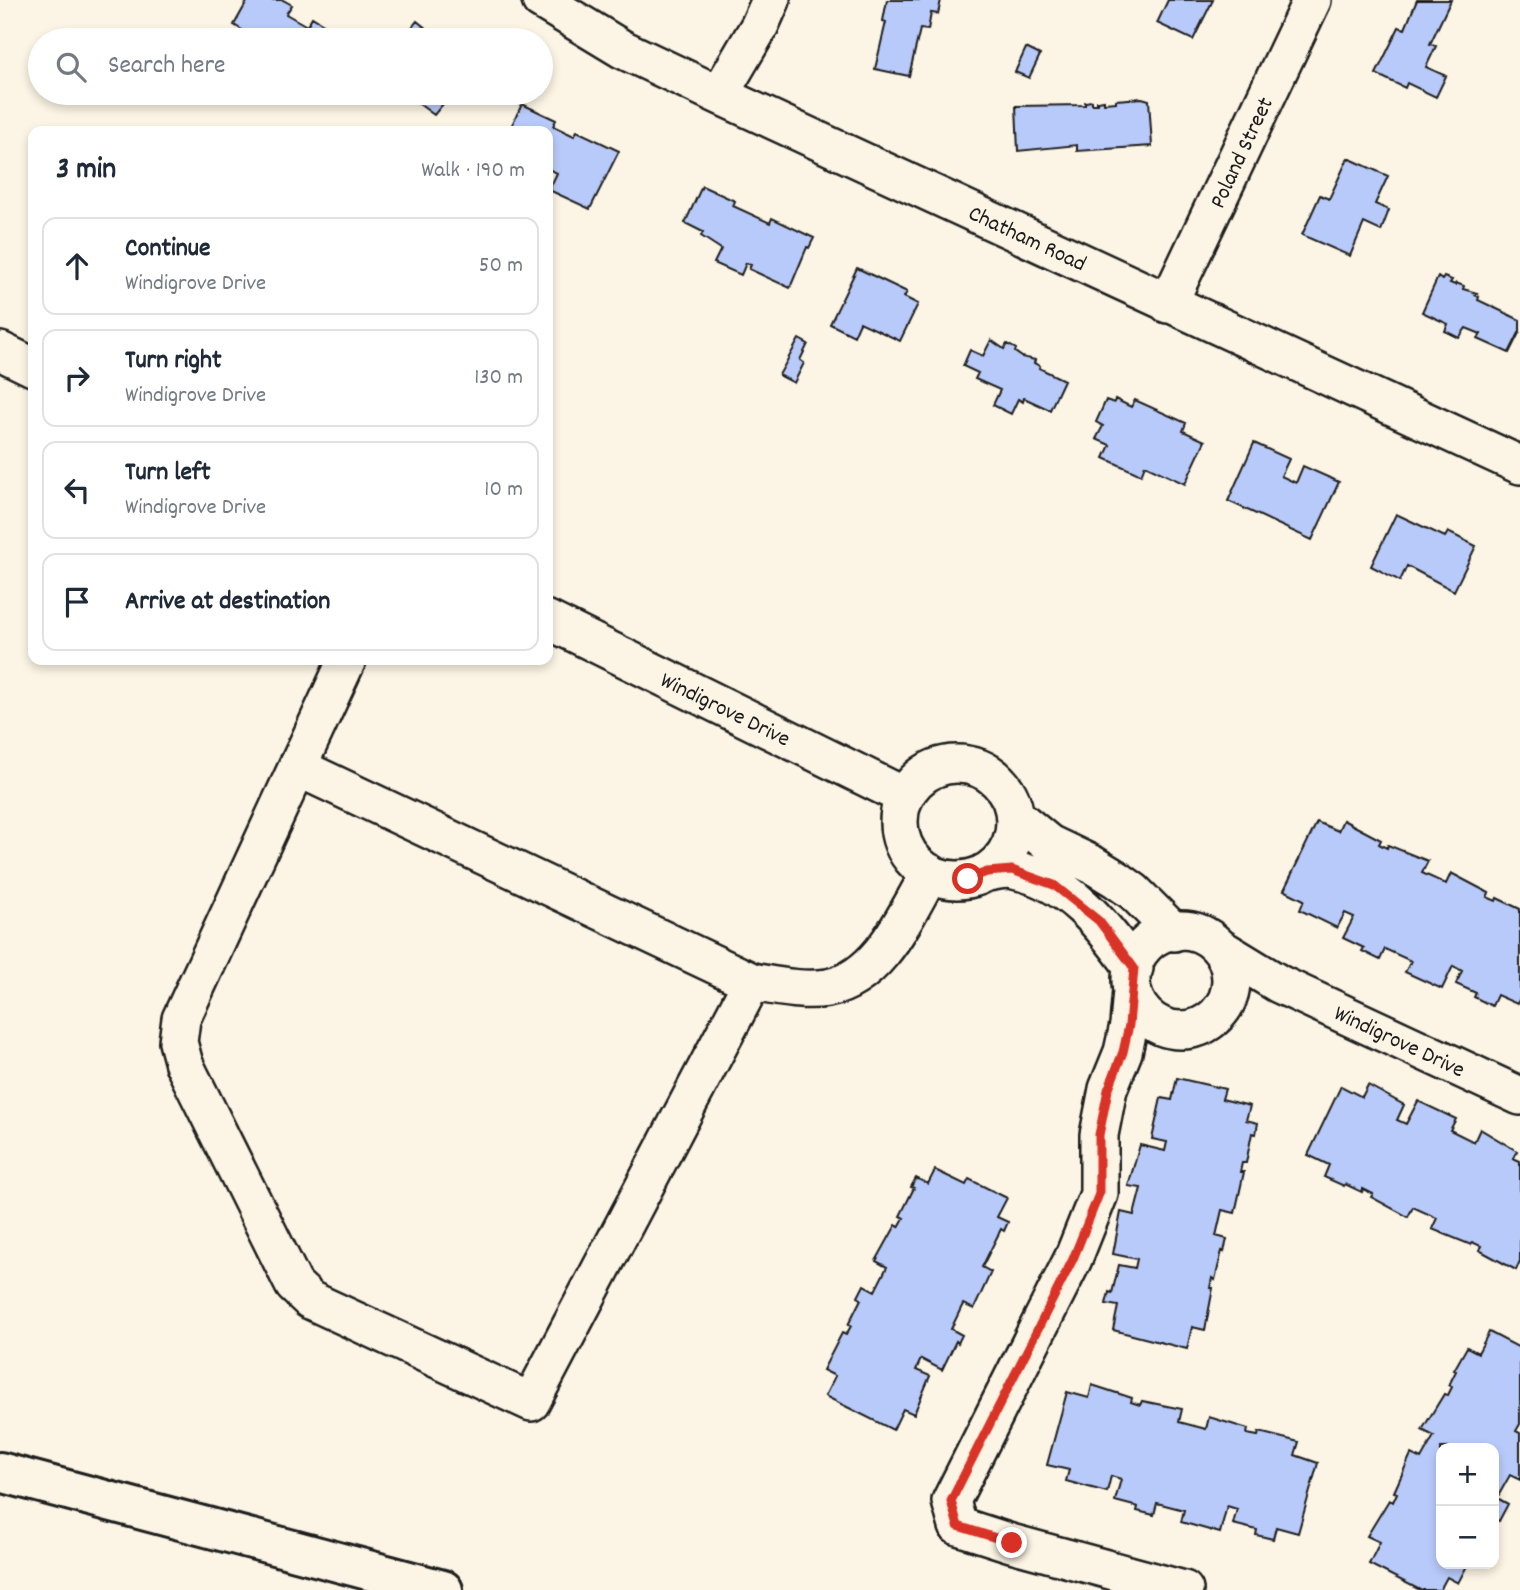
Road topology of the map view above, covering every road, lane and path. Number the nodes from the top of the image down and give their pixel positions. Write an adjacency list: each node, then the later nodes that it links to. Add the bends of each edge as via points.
1 (541, 0): 4 (street, Chatham Road, via 622,49)
2 (771, 0): 4 (street)
3 (1312, 0): 5 (street, Poland Street)
4 (719, 95): 5 (street, Chatham Road)
5 (1168, 303): 8 (street, Chatham Road)
6 (0, 351): 7 (street)
7 (28, 365)
8 (1520, 465)
9 (553, 623): 12 (street, Windigrove Drive)
10 (344, 665): 11 (street)
11 (297, 767): 19 (street); 19 (street, via 181,1019 178,1042 184,1064 294,1285 310,1300 531,1402)
12 (904, 796): 13 (street, via 931,770 967,765 1000,782); 15 (street, via 901,840)
13 (1015, 816): 14 (street, via 1009,848); 16 (street, via 1049,844 1093,864 1134,892)
14 (987, 872): 15 (street, via 968,879); 18 (street, via 1012,870 1054,885 1099,921)
15 (930, 873): 19 (street, via 896,932 872,963 853,977 829,988 795,989)
16 (1174, 932): 17 (street, via 1196,932); 18 (street, via 1143,948)
17 (1220, 948): 20 (street, Windigrove Drive); 21 (street, via 1227,960 1231,988)
18 (1133, 979): 22 (street, via 1137,1004); 23 (street)
19 (752, 982)
20 (1279, 984): 21 (street); 24 (street, Windigrove Drive)
21 (1226, 1002): 22 (street, via 1208,1023 1182,1031)
22 (1169, 1029): 23 (street, via 1145,1037)
23 (1123, 1052): 27 (street, via 1108,1090 1099,1135 1099,1194 1073,1259 951,1501 958,1526)
24 (1520, 1096)
25 (0, 1472): 26 (highway)
26 (443, 1590)
27 (1184, 1590)

